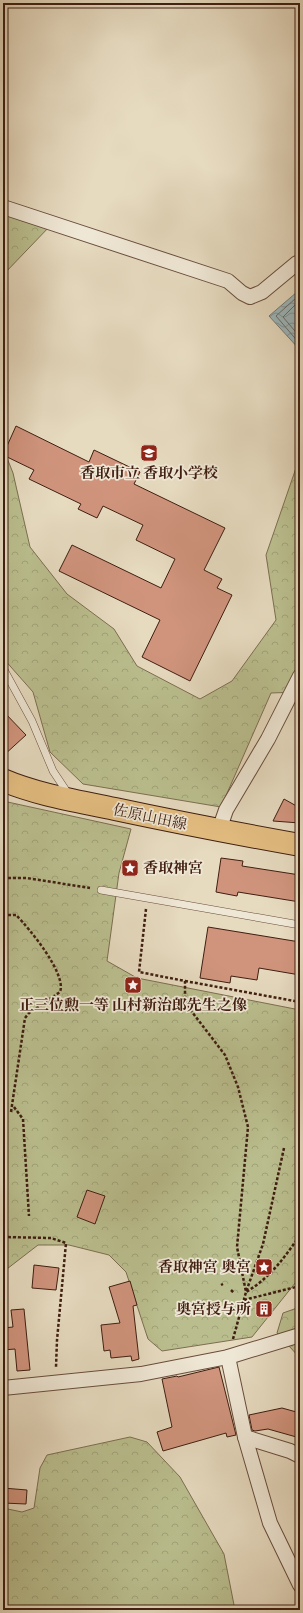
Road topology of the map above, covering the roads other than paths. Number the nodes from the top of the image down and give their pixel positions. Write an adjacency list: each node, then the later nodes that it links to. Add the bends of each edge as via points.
1 (3, 207): 2 (street, via 228,281 250,297 262,292)
2 (299, 262)
3 (3, 668): 6 (lane, via 32,721 53,771)
4 (300, 676): 7 (street, via 268,739 226,810)
5 (3, 780): 6 (main road, 佐原山田線)
6 (72, 800): 7 (main road, 佐原山田線)
7 (219, 830): 8 (main road, 佐原山田線)
8 (300, 845)
9 (101, 890): 10 (lane)
10 (300, 925)
11 (300, 1335): 12 (street)
12 (228, 1357): 13 (street, via 142,1374); 14 (street)
13 (3, 1388)
14 (246, 1437): 15 (street); 16 (street, via 270,1522)
15 (300, 1456)
16 (300, 1585)

